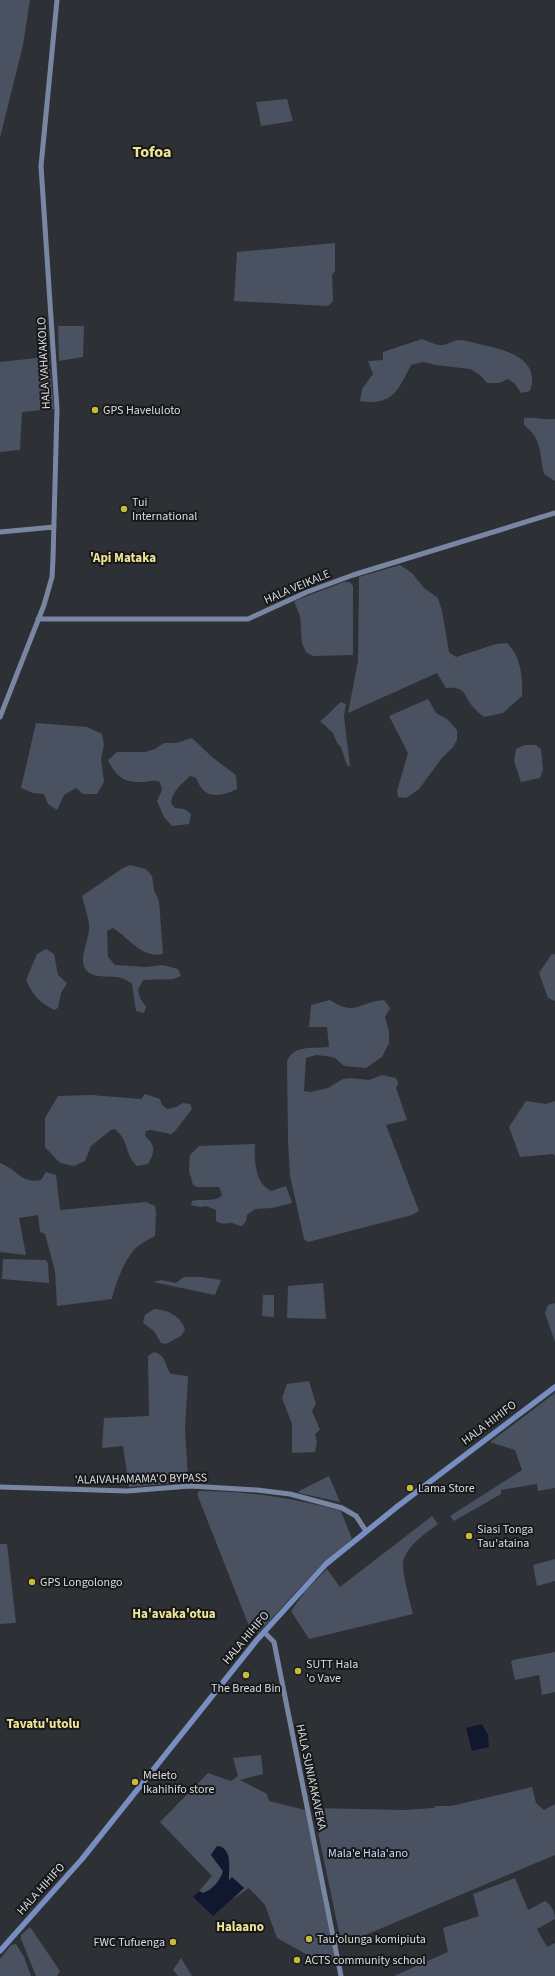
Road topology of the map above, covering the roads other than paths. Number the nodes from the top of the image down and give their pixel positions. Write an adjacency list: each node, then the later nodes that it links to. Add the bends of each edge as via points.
1 (57, 0): 3 (main road, HALA VAHA'AKOLO, via 41,166 57,409)
2 (555, 513): 5 (main road, HALA VEIKALE, via 353,575 307,592 248,619)
3 (54, 527): 4 (main road); 5 (main road, HALA VAHA'AKOLO, via 52,577)
4 (0, 532)
5 (38, 619): 6 (main road, HALA VAHA'AKOLO)
6 (0, 717)
7 (555, 1387): 9 (main road, HALA HIHIFO)
8 (0, 1487): 9 (main road, 'ALAIVAHAMAMA'O BYPASS, via 127,1491 190,1486 257,1490 290,1494 342,1508 356,1516)
9 (366, 1531): 10 (main road, HALA HIHIFO, via 326,1564)
10 (264, 1632): 11 (main road, HALA HIHIFO, via 82,1859); 12 (main road, HALA SUNIA'AKAVEKA, via 274,1642)
11 (0, 1952)
12 (341, 1976)

